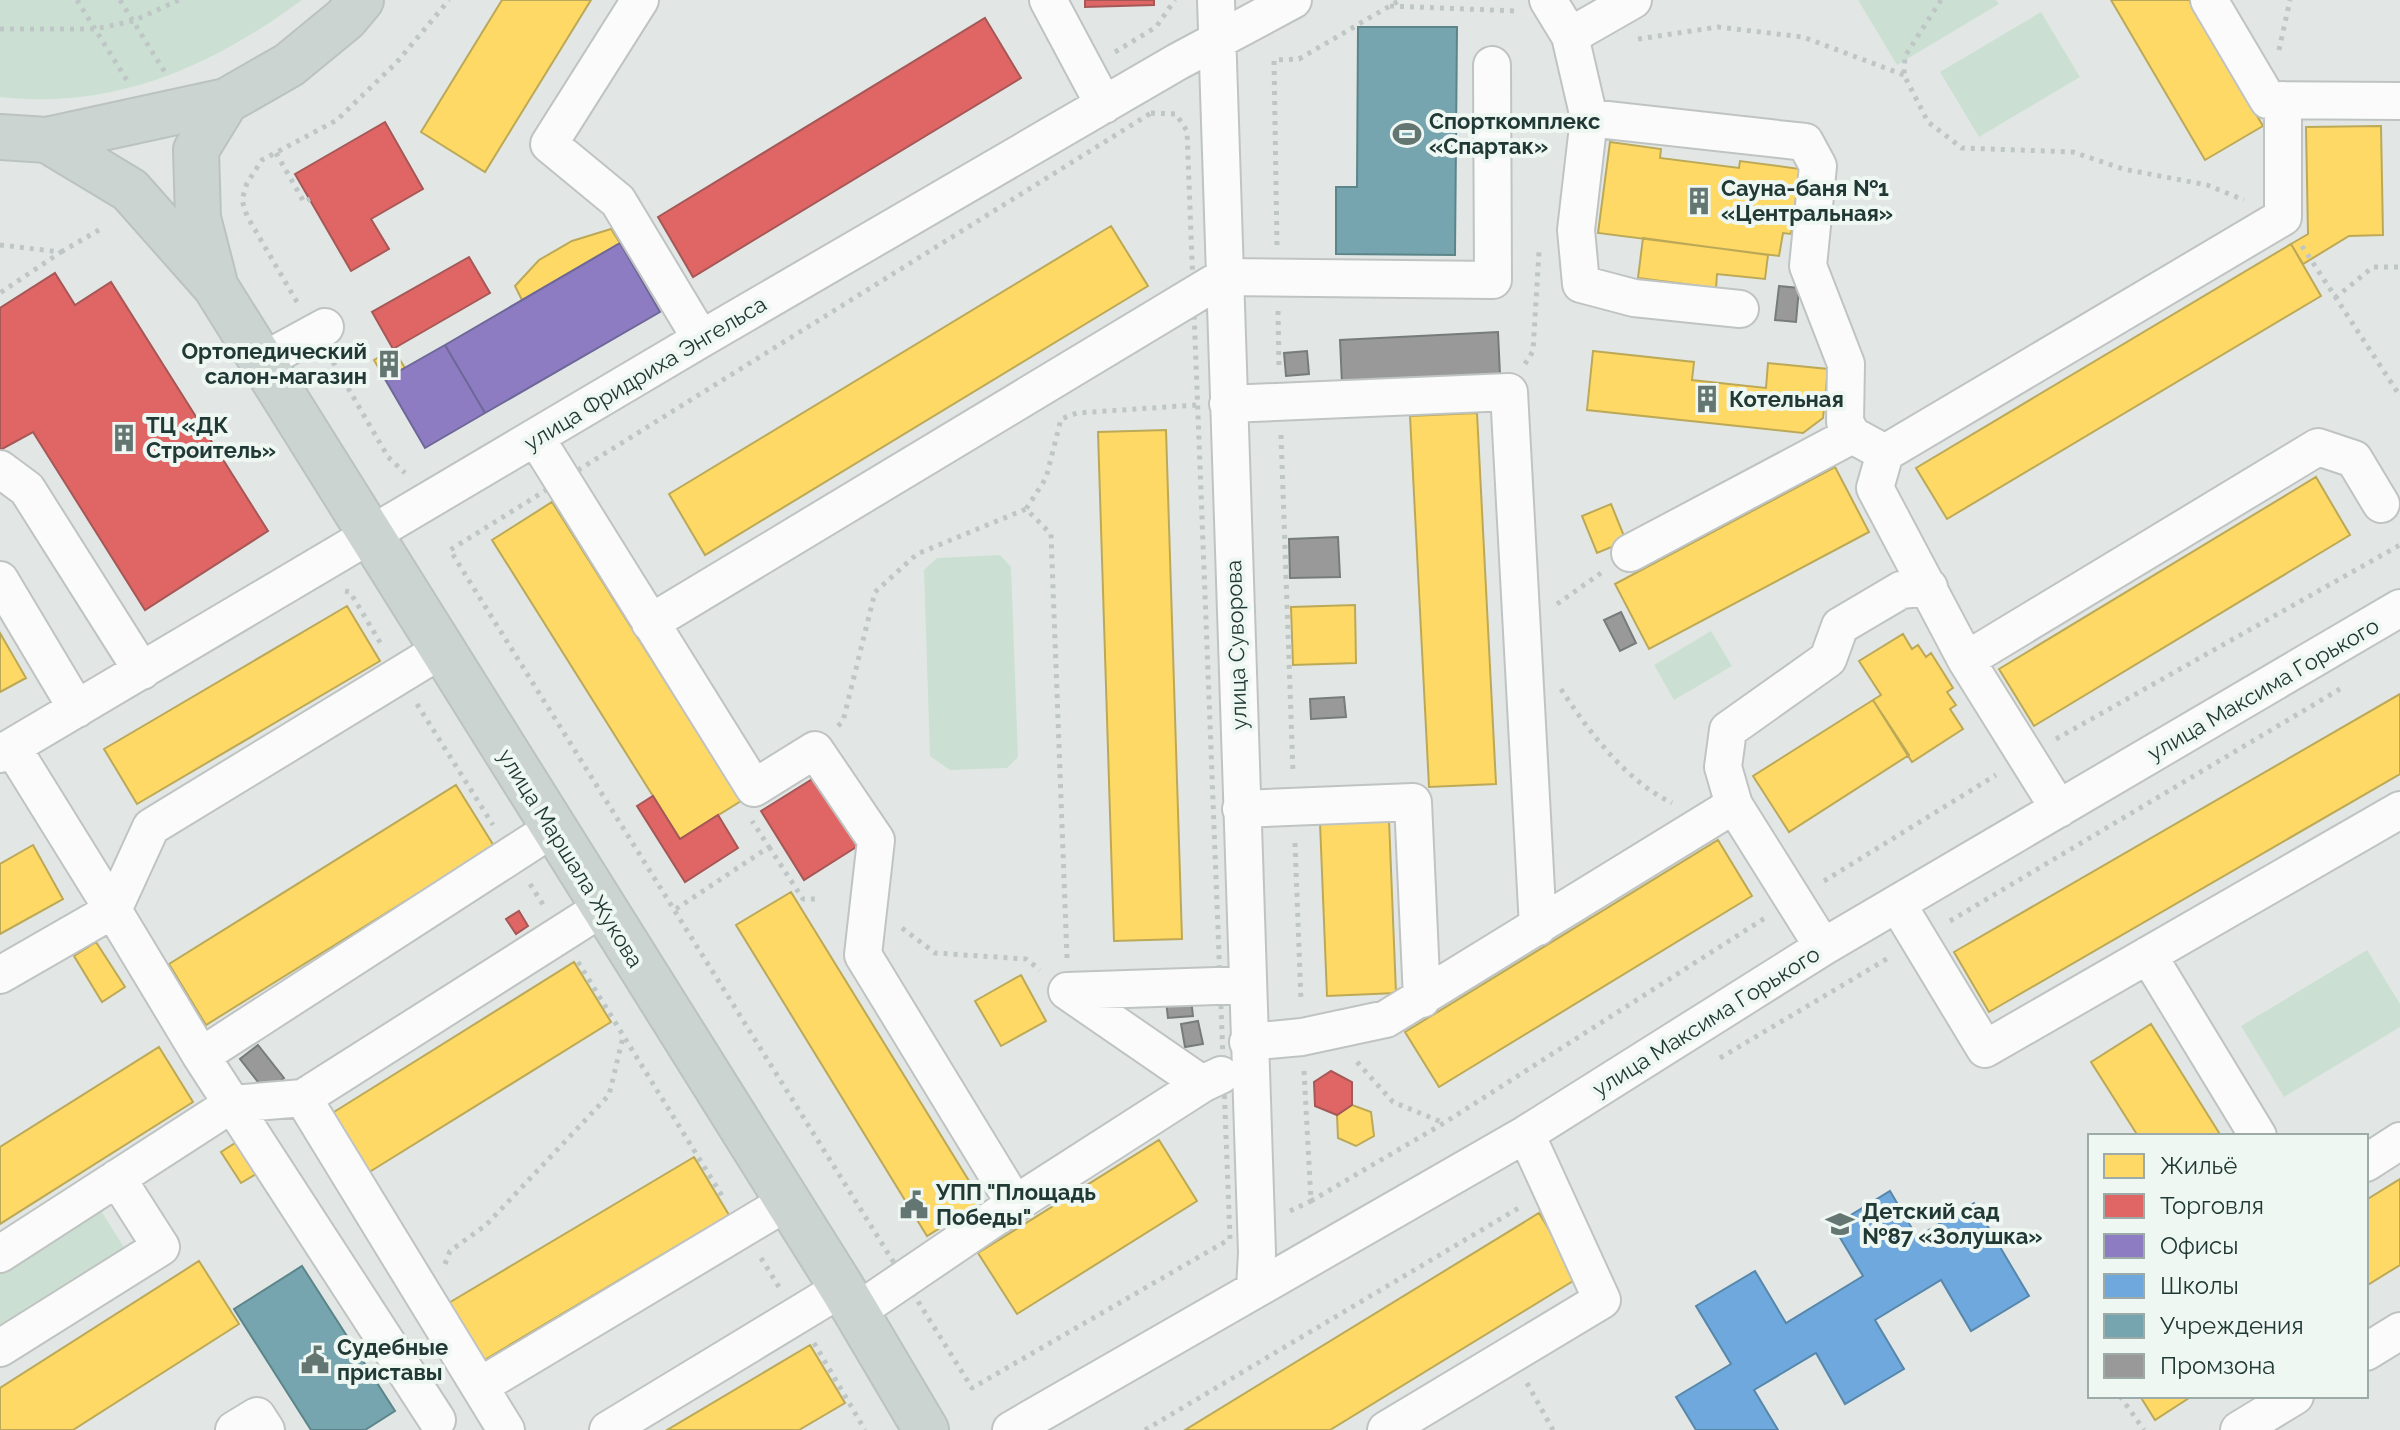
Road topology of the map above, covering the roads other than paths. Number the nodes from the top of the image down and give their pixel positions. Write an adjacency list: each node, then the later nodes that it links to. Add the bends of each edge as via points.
1 (361, 0): 12 (main road, via 289,65)
2 (640, 0): 22 (street, via 549,144 618,201)
3 (1048, 0): 14 (street)
4 (1216, 0): 9 (street, улица Суворова)
5 (1293, 0): 9 (street, улица Фридриха Энгельса)
6 (1633, 0): 8 (street)
7 (2209, 0): 11 (street, via 2268,100)
8 (1558, 16): 15 (street)
9 (1216, 41): 14 (street, улица Фридриха Энгельса); 18 (street, улица Суворова)
10 (1492, 65): 18 (street, via 1493,280)
11 (2283, 100): 13 (street); 27 (street, via 2283,217)
12 (226, 101): 17 (main road); 19 (main road, via 196,150 198,218)
13 (2400, 101)
14 (1104, 105): 22 (street, улица Фридриха Энгельса)
15 (1589, 118): 20 (street, via 1576,230 1581,284 1634,298); 25 (street, via 1805,142 1818,166 1808,266 1846,364 1845,422)
16 (0, 137): 17 (main road)
17 (47, 140): 19 (main road, via 130,190)
18 (1224, 277): 24 (street, улица Суворова); 35 (street)
19 (215, 286): 23 (main road, улица Маршала Жукова)
20 (1740, 309)
21 (325, 327): 23 (street)
22 (701, 339): 26 (street, улица Фридриха Энгельса)
23 (261, 362): 30 (main road, улица Маршала Жукова)
24 (1212, 404): 41 (street, улица Суворова); 49 (street, via 1509,392)
25 (1852, 435): 27 (street); 31 (street)
26 (536, 438): 30 (street, улица Фридриха Энгельса); 35 (street)
27 (1885, 453): 33 (street, via 1875,488)
28 (0, 469): 38 (street, via 27,489)
29 (2381, 504): 37 (street, via 2354,459 2318,447)
30 (371, 537): 36 (main road, улица Маршала Жукова); 38 (street, улица Фридриха Энгельса)
31 (1630, 553)
32 (0, 580): 39 (street)
33 (1929, 587): 37 (street); 44 (street, via 1901,590 1840,626 1828,659 1728,730)
34 (2400, 608): 42 (street, улица Максима Горького)
35 (650, 623): 65 (street, via 754,788 815,750 876,840 863,955)
36 (441, 650): 45 (main road, улица Маршала Жукова); 48 (street, via 151,827)
37 (1966, 660): 42 (street)
38 (142, 671): 39 (street, улица Фридриха Энгельса)
39 (77, 709): 40 (street, улица Фридриха Энгельса)
40 (6, 750): 48 (street)
41 (1241, 809): 53 (street, улица Суворова); 54 (street, via 1413,802)
42 (2059, 809): 46 (street, улица Максима Горького)
43 (2400, 810): 51 (street)
44 (1722, 812): 49 (street); 50 (street, via 1795,900)
45 (552, 829): 47 (main road, улица Маршала Жукова); 55 (street)
46 (1898, 905): 50 (street, улица Максима Горького); 51 (street, via 1985,1049)
47 (602, 908): 57 (street); 64 (main road, улица Маршала Жукова)
48 (113, 910): 52 (street); 55 (street)
49 (1538, 927): 54 (street)
50 (1823, 947): 61 (street, улица Максима Горького)
51 (2148, 955): 59 (street)
52 (0, 975)
53 (1233, 986): 56 (street, улица Суворова); 56 (street, via 1067,991)
54 (1422, 999): 56 (street, via 1386,1019 1302,1037)
55 (201, 1056): 58 (street)
56 (1230, 1066): 65 (street); 67 (street, улица Суворова)
57 (303, 1098): 58 (street); 72 (street)
58 (232, 1104): 63 (street); 74 (street)
59 (2257, 1134)
60 (2400, 1141): 62 (street)
61 (1533, 1150): 67 (street, улица Максима Горького); 81 (street, via 1602,1300)
62 (2368, 1162)
63 (117, 1178): 66 (street); 70 (street, via 161,1247)
64 (787, 1202): 68 (main road, улица Маршала Жукова); 72 (street)
65 (1015, 1204): 68 (street, via 903,1281)
66 (0, 1254)
67 (1255, 1289): 80 (street, улица Максима Горького)
68 (849, 1300): 78 (street, via 798,1317); 79 (main road, улица Маршала Жукова)
69 (2400, 1331): 71 (street)
70 (0, 1348)
71 (2368, 1351)
72 (480, 1386): 77 (street)
73 (2292, 1398): 82 (street)
74 (437, 1420)
75 (234, 1430): 76 (street, via 257,1416)
76 (266, 1430)
77 (506, 1430)
78 (608, 1430)
79 (926, 1430)
80 (1011, 1430)
81 (1386, 1430)
82 (2239, 1430)

